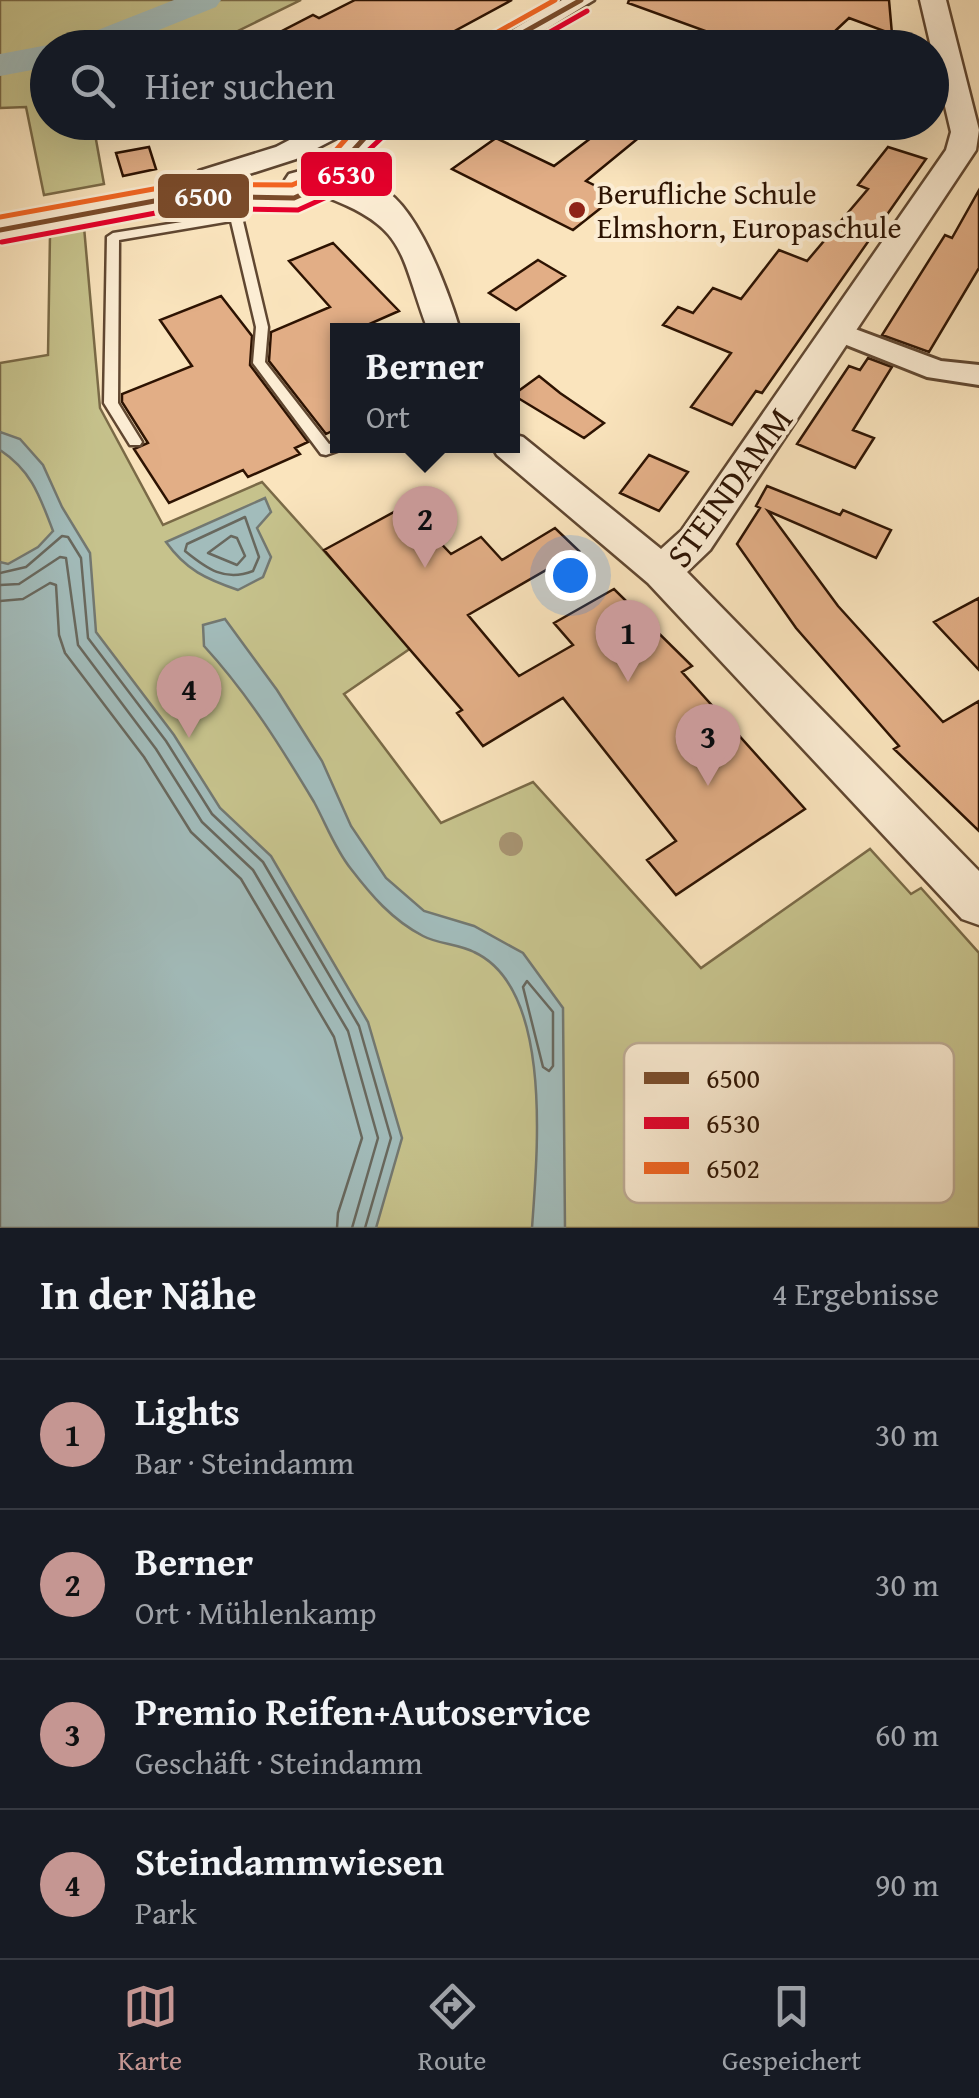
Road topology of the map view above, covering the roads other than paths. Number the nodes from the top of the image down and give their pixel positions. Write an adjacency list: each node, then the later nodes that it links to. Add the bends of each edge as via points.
1 (581, 0): 3 (street)
2 (933, 0): 4 (street, STEINDAMM)
3 (527, 30)
4 (942, 30)
5 (949, 54): 6 (street, STEINDAMM)
6 (972, 132): 19 (street, STEINDAMM)
7 (313, 140): 11 (street)
8 (333, 140): 12 (street)
9 (362, 140): 12 (street)
10 (374, 140): 14 (street, via 364,180)
11 (210, 177): 12 (street); 15 (street)
12 (303, 193): 13 (street); 14 (street); 17 (street, via 371,227)
13 (242, 206): 16 (street, via 181,196); 21 (lane, via 113,237 111,403); 22 (lane, via 262,327 260,364)
14 (384, 212): 17 (street, via 411,238)
15 (0, 218)
16 (0, 230)
17 (421, 264): 18 (street)
18 (442, 323)
19 (839, 332): 20 (street, via 936,370); 24 (street, STEINDAMM, via 696,540)
20 (979, 375)
21 (135, 442)
22 (330, 449)
23 (518, 453): 24 (street)
24 (662, 572): 25 (street, STEINDAMM)
25 (979, 903)

